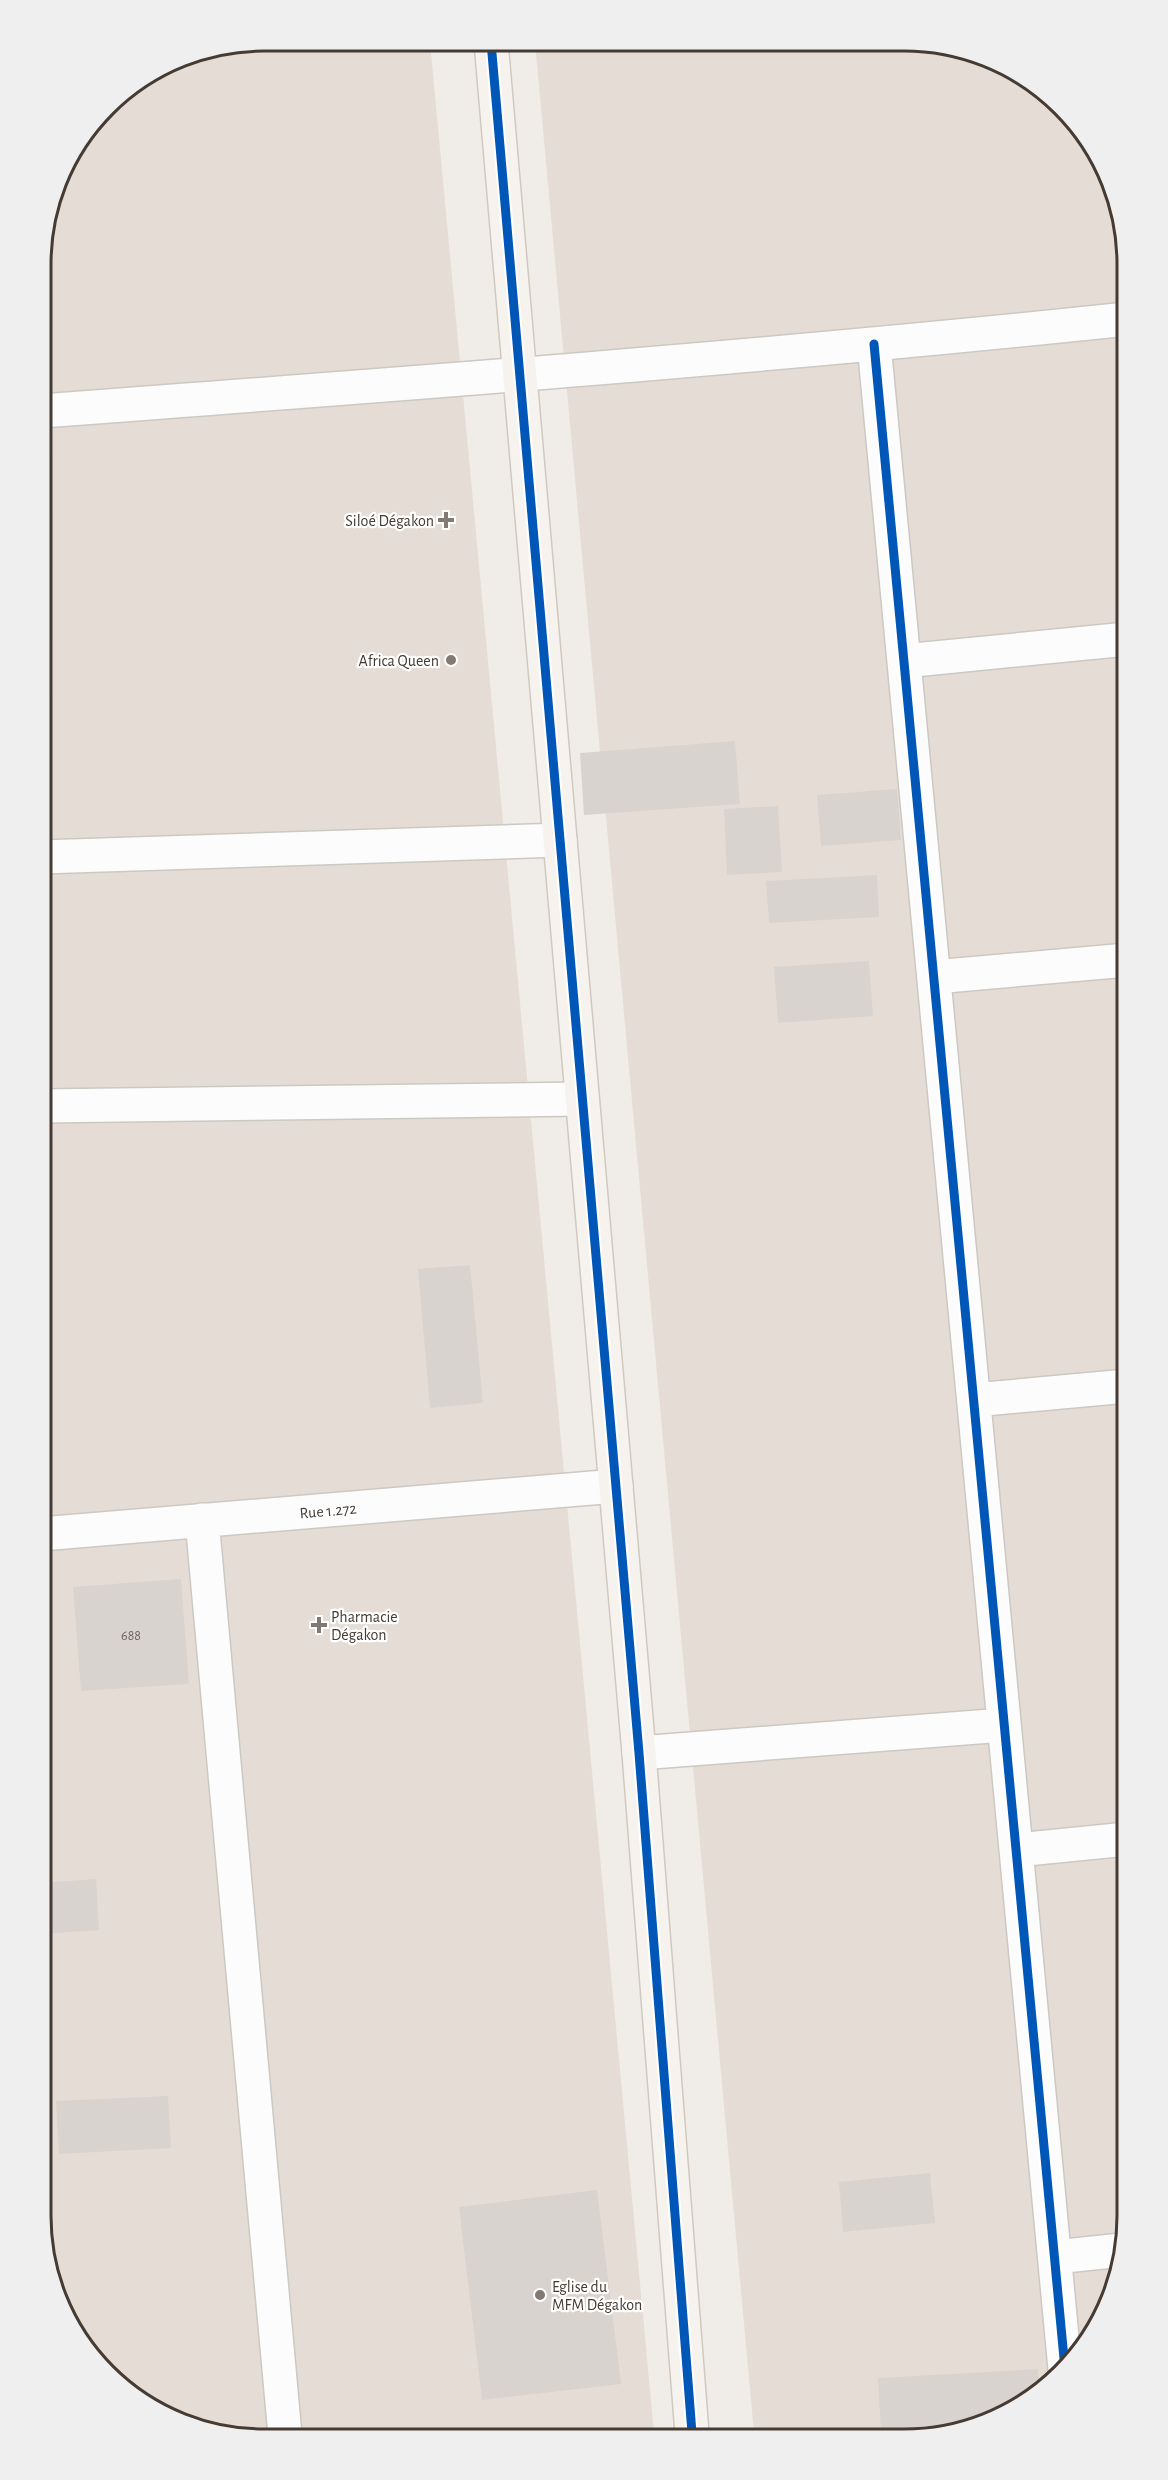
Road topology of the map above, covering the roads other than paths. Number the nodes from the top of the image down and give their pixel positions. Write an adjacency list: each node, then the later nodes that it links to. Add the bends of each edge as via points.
1 (492, 51): 4 (street)
2 (1117, 320): 3 (street)
3 (874, 344): 4 (street); 7 (street)
4 (522, 375): 5 (street); 8 (street)
5 (51, 410)
6 (1117, 640): 7 (street)
7 (904, 661): 11 (street)
8 (560, 840): 9 (street); 12 (street)
9 (51, 857)
10 (1117, 961): 11 (street)
11 (934, 977): 15 (street)
12 (582, 1099): 13 (street); 16 (street)
13 (51, 1106)
14 (1117, 1387): 15 (street)
15 (974, 1400): 19 (street)
16 (616, 1486): 17 (street, Rue 1.272); 20 (street)
17 (202, 1520): 18 (street, Rue 1.272); 26 (street)
18 (51, 1533)
19 (1004, 1725): 20 (street); 22 (street)
20 (639, 1753): 27 (street)
21 (1117, 1840): 22 (street)
22 (1016, 1850): 24 (street)
23 (1114, 2251): 24 (street)
24 (1054, 2256): 25 (street)
25 (1064, 2356)
26 (284, 2429)
27 (692, 2429)

